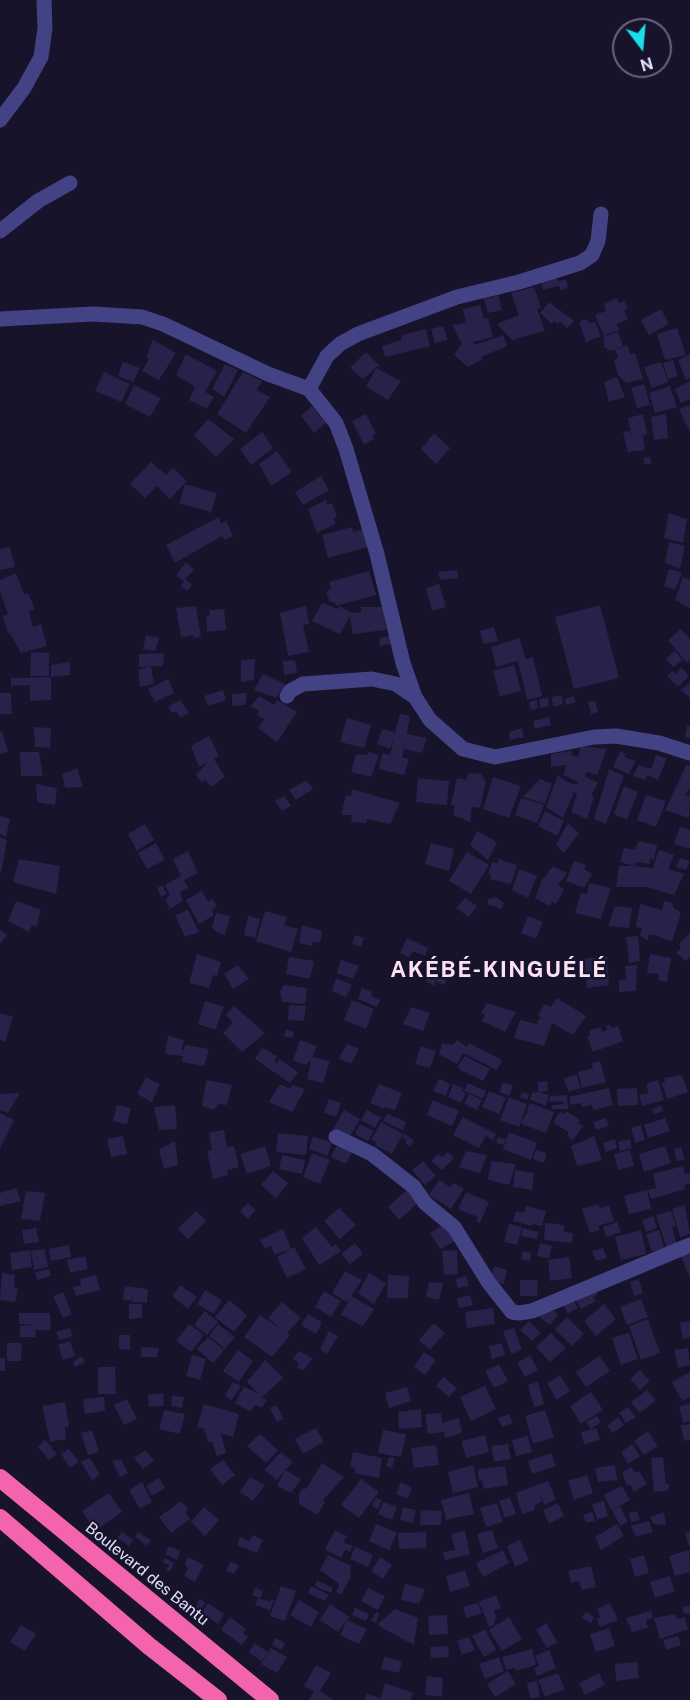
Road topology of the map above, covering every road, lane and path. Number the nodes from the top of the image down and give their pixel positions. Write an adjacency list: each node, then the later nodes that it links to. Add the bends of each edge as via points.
1 (44, 0): 2 (street, via 41,57)
2 (0, 120)
3 (70, 183): 5 (street, via 38,201)
4 (601, 214): 7 (street, via 592,255 580,263 457,297 358,334 327,356)
5 (0, 231)
6 (0, 319): 7 (street, via 93,314 142,316)
7 (309, 389): 9 (street, via 336,423 346,449)
8 (287, 696): 9 (street, via 303,684 372,679 396,684)
9 (415, 697): 10 (street, via 445,735 463,749 484,756 511,755 616,736)
10 (690, 753)
11 (336, 1137): 12 (street, via 372,1154 454,1227 512,1312 532,1311)
12 (690, 1245)
13 (0, 1478): 16 (highway, Boulevard des Bantu)
14 (0, 1518): 15 (highway)
15 (218, 1700)
16 (270, 1700)

